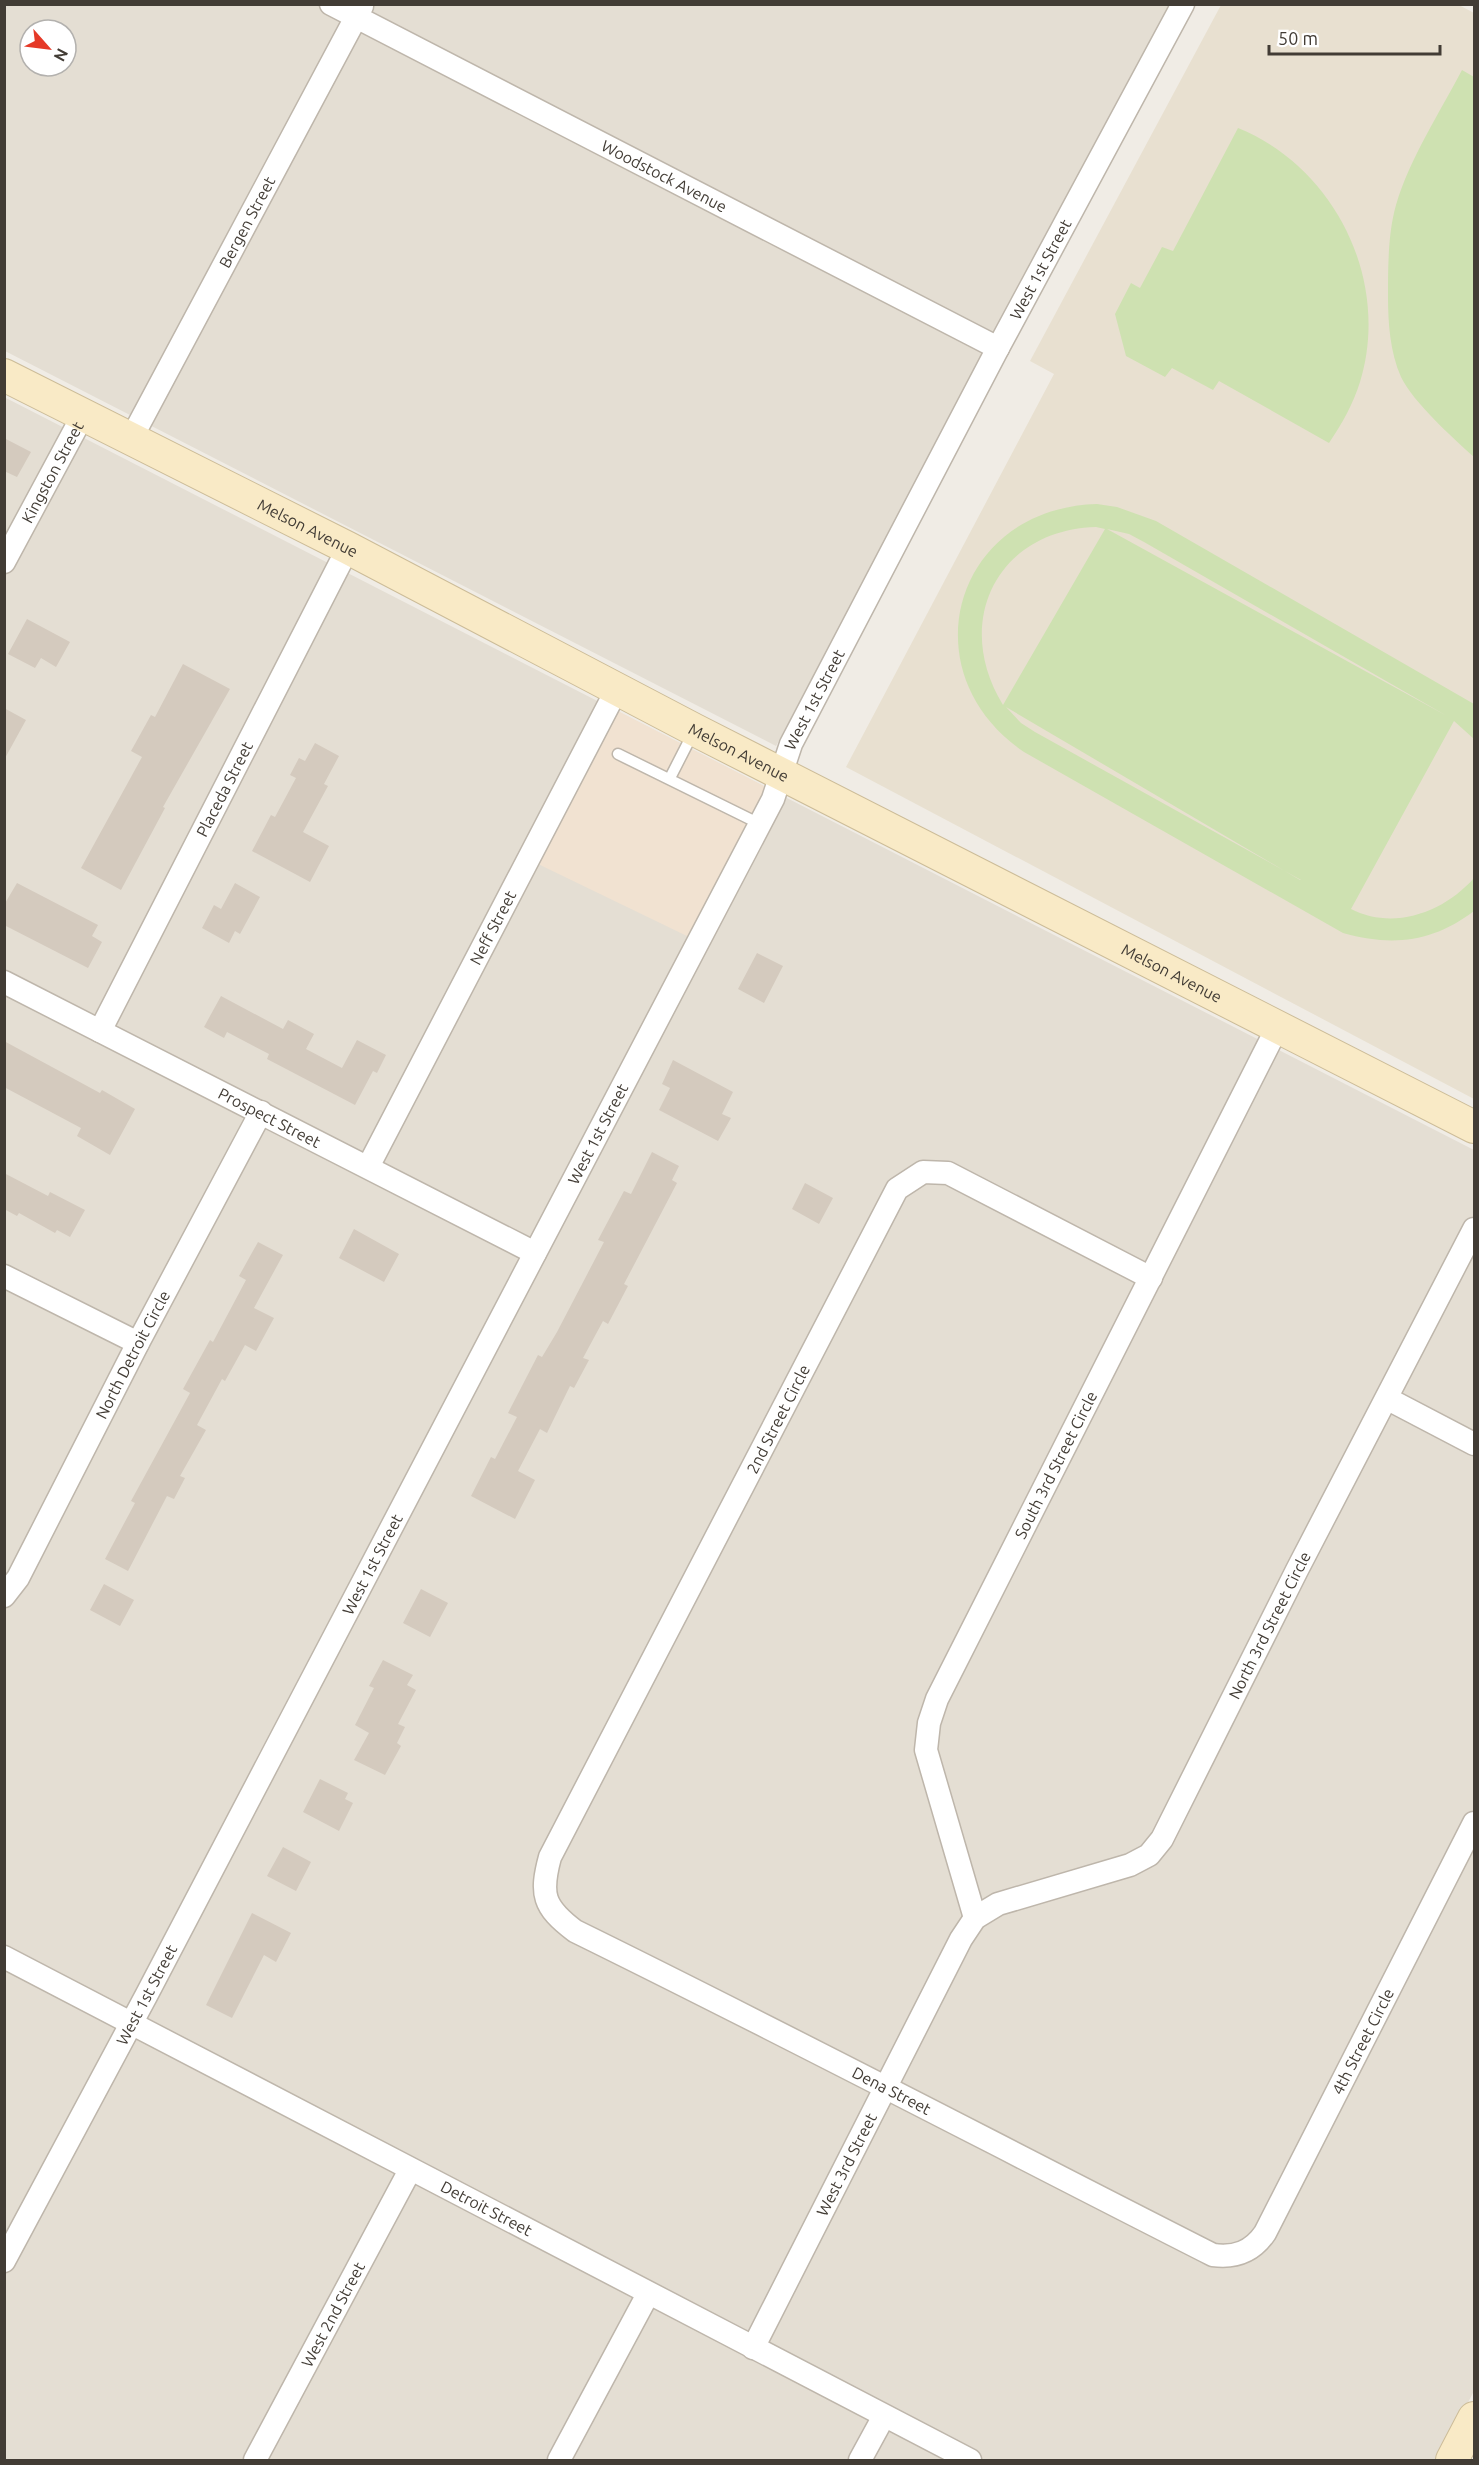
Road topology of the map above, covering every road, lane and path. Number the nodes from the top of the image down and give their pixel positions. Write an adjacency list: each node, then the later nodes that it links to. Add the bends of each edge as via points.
1 (331, 4): 3 (street, Woodstock Avenue)
2 (1183, 4): 4 (street, West 1st Street)
3 (359, 11): 4 (street, Woodstock Avenue); 7 (street, Bergen Street)
4 (998, 348): 13 (street, West 1st Street, via 791,744)
5 (4, 375): 6 (street, Melson Avenue)
6 (83, 415): 7 (street, Melson Avenue); 9 (street, Kingston Street)
7 (131, 439): 8 (street, Melson Avenue)
8 (348, 548): 10 (street, Melson Avenue); 18 (street, Placeda Street)
9 (4, 562)
10 (617, 689): 11 (street, Melson Avenue); 21 (street, Neff Street)
11 (695, 730): 13 (street, Melson Avenue); 14 (lane)
12 (618, 754): 14 (lane)
13 (782, 773): 15 (street, West 1st Street); 17 (street, Melson Avenue)
14 (670, 778): 15 (lane)
15 (760, 824): 23 (street, West 1st Street)
16 (4, 982): 18 (street, Prospect Street)
17 (1278, 1026): 20 (street, Melson Avenue); 25 (street, South 3rd Street Circle)
18 (100, 1031): 19 (street, Prospect Street)
19 (261, 1113): 21 (street, Prospect Street); 26 (street, North Detroit Circle)
20 (1474, 1127)
21 (368, 1167): 23 (street, Prospect Street)
22 (1474, 1229): 27 (street, North 3rd Street Circle)
23 (535, 1253): 34 (street, West 1st Street)
24 (4, 1276): 26 (street)
25 (1151, 1278): 31 (street, 2nd Street Circle, via 948,1173 923,1172 897,1189 550,1857 543,1882); 32 (street, South 3rd Street Circle, via 937,1699 929,1723 926,1750)
26 (138, 1343): 29 (street, North Detroit Circle, via 18,1578)
27 (1388, 1399): 28 (street); 32 (street, North 3rd Street Circle, via 1162,1839 1149,1855 1130,1865 998,1904)
28 (1474, 1444)
29 (4, 1596)
30 (1474, 1823): 37 (street, 4th Street Circle, via 1265,2233)
31 (548, 1905): 35 (street, Dena Street, via 575,1931 744,2013)
32 (975, 1918): 35 (street, West 3rd Street)
33 (4, 1956): 34 (street, Detroit Street)
34 (132, 2023): 36 (street, Detroit Street); 38 (street, West 1st Street)
35 (885, 2089): 37 (street, Dena Street, via 1213,2255 1228,2257); 40 (street, West 3rd Street)
36 (410, 2170): 39 (street, Detroit Street); 43 (street, West 2nd Street)
37 (1244, 2252)
38 (4, 2261)
39 (648, 2294): 40 (street, Detroit Street); 44 (street)
40 (753, 2348): 41 (street, Detroit Street)
41 (884, 2416): 45 (street); 46 (street, Detroit Street)
42 (1474, 2418): 47 (street)
43 (255, 2460)
44 (559, 2460)
45 (861, 2460)
46 (970, 2460)
47 (1452, 2460)

